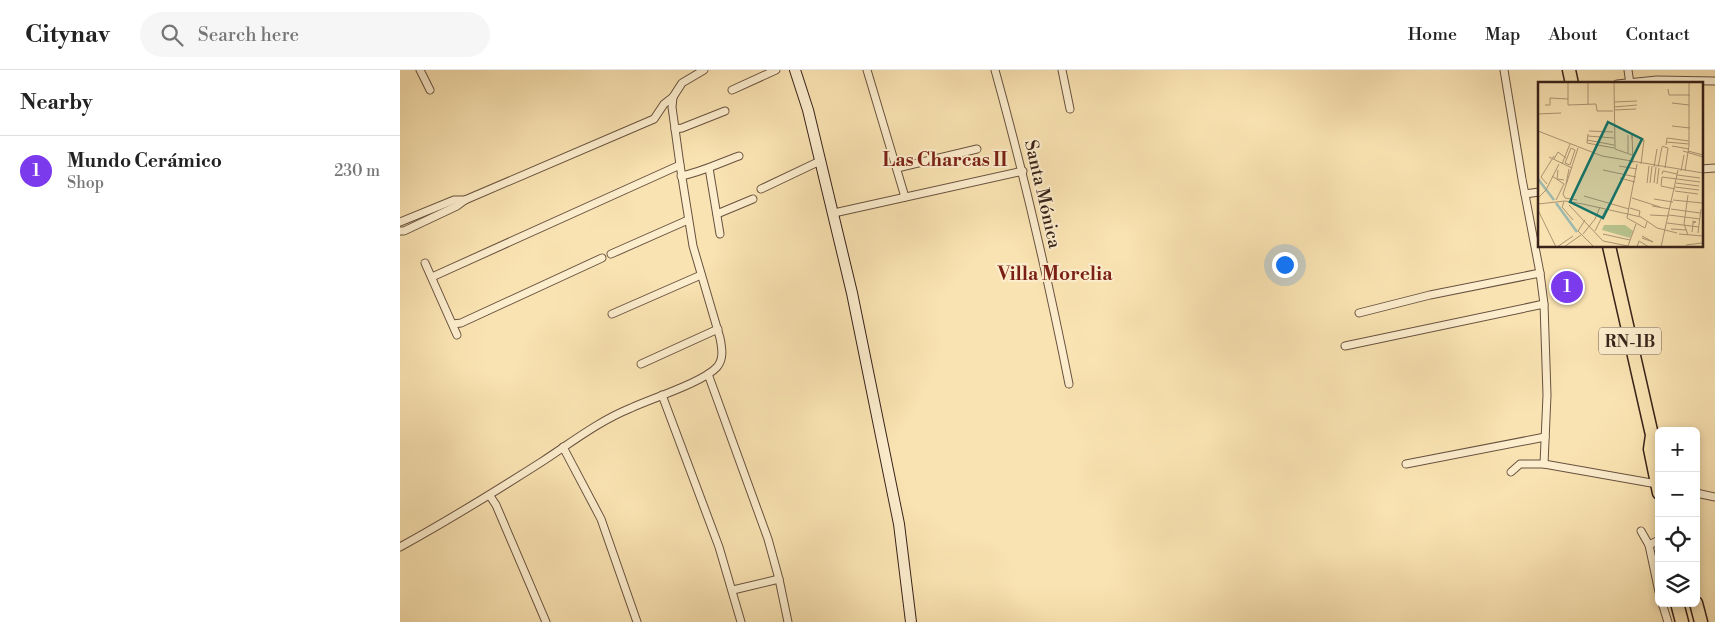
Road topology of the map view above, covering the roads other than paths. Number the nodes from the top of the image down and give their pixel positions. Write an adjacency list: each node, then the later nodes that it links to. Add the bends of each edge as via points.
1 (420, 70): 11 (street)
2 (704, 70): 13 (street, via 682,83)
3 (776, 70): 12 (street)
4 (795, 70): 19 (street)
5 (867, 70): 22 (street)
6 (995, 70): 25 (street, Santa Mónica)
7 (1062, 70): 14 (street)
8 (1504, 70): 29 (street)
9 (1715, 81): 10 (street)
10 (1639, 82)
11 (430, 90)
12 (732, 90)
13 (673, 97): 16 (street); 32 (street, via 654,119)
14 (1070, 109)
15 (726, 110): 16 (street)
16 (675, 129): 20 (street)
17 (977, 149): 22 (street)
18 (739, 156): 21 (street)
19 (820, 161): 27 (street); 33 (street)
20 (680, 165): 26 (street); 45 (street)
21 (709, 168): 26 (street); 34 (street)
22 (898, 168): 30 (street)
23 (1715, 168): 24 (street)
24 (1702, 169)
25 (1023, 171): 30 (street); 55 (street, Santa Mónica)
26 (681, 176): 35 (street)
27 (761, 189)
28 (1538, 192): 29 (street)
29 (1525, 194): 43 (street)
30 (905, 197): 33 (street)
31 (753, 199): 34 (street)
32 (465, 200): 36 (street, via 454,200); 37 (street)
33 (834, 213): 82 (street, via 892,484)
34 (717, 214): 38 (street)
35 (688, 220): 40 (street); 44 (street)
36 (400, 222)
37 (400, 231)
38 (720, 234)
39 (1609, 248): 58 (highway, RN-1B)
40 (611, 254)
41 (602, 258): 49 (street)
42 (425, 263): 45 (street)
43 (1540, 273): 46 (street); 47 (street)
44 (701, 275): 48 (street); 50 (street)
45 (432, 277): 49 (street)
46 (1544, 304): 52 (street); 57 (street)
47 (1359, 313)
48 (612, 314)
49 (452, 324): 51 (street)
50 (718, 329): 53 (street); 54 (street, via 722,357 717,368)
51 (457, 335)
52 (1345, 346)
53 (641, 364)
54 (708, 374): 56 (street); 73 (street, via 765,529)
55 (1069, 384)
56 (662, 395): 59 (street, via 608,419); 74 (street)
57 (1545, 437): 60 (street); 61 (street)
58 (1655, 440): 63 (highway, RN-1B, via 1650,448)
59 (563, 448): 66 (street); 79 (street, via 601,519)
60 (1406, 464)
61 (1544, 464): 62 (street, via 1520,464); 64 (street)
62 (1511, 472)
63 (1655, 473)
64 (1655, 487)
65 (1700, 494): 67 (street)
66 (490, 496): 71 (street); 78 (street)
67 (1715, 497)
68 (1641, 531): 70 (street)
69 (1655, 542): 70 (street)
70 (1649, 545): 72 (street)
71 (400, 547)
72 (1655, 573)
73 (779, 579): 74 (street); 81 (street)
74 (733, 590): 80 (street)
75 (1663, 607): 83 (street)
76 (1679, 607): 84 (highway)
77 (1697, 607): 85 (highway)
78 (546, 622)
79 (637, 622)
80 (741, 622)
81 (788, 622)
82 (911, 622)
83 (1668, 622)
84 (1682, 622)
85 (1701, 622)

